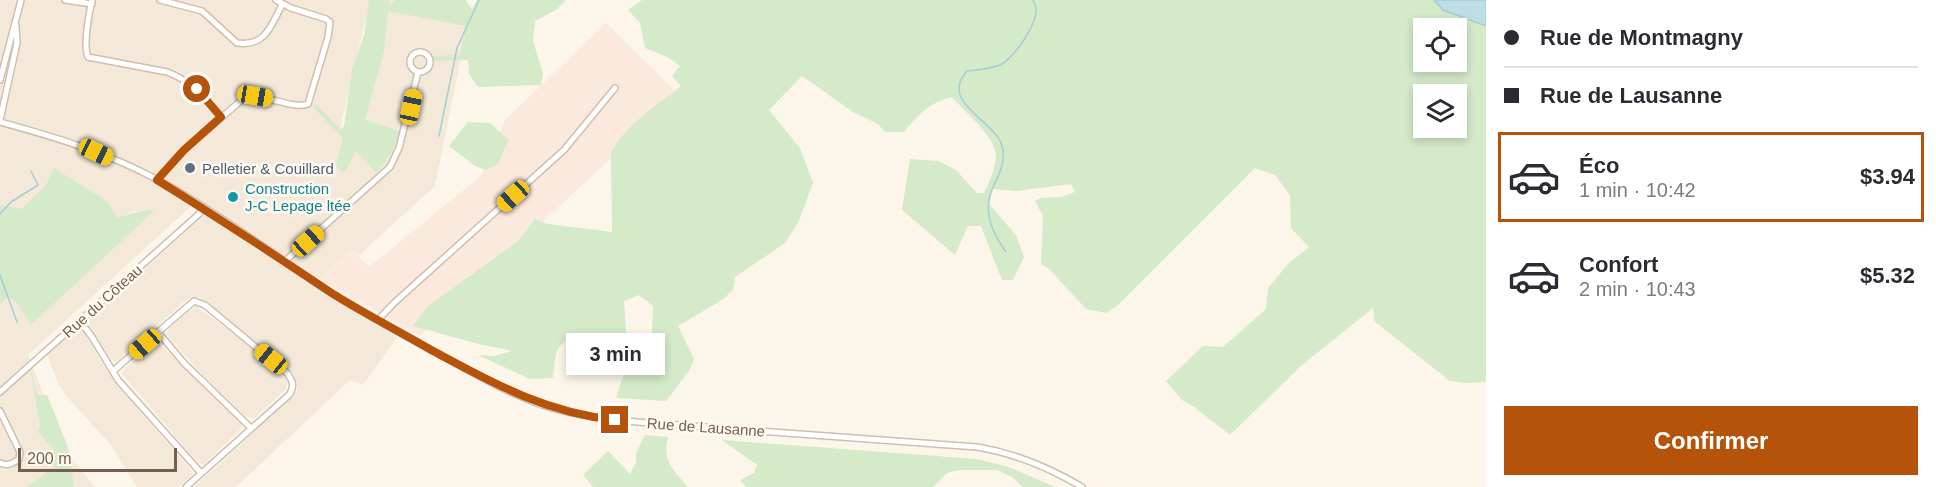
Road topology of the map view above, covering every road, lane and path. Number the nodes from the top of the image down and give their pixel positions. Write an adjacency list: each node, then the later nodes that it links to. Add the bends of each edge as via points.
1 (21, 0): 7 (street)
2 (65, 0): 5 (street)
3 (160, 0): 6 (street, via 201,11 237,43 244,44 257,42 268,32)
4 (276, 0): 6 (street)
5 (92, 2): 13 (street, via 88,57 179,76 197,89)
6 (282, 5): 13 (street, via 330,22 311,100 305,106 255,96 244,99)
7 (16, 26): 8 (street); 9 (street)
8 (2, 63): 9 (street); 11 (street)
9 (12, 66): 14 (street)
10 (418, 72): 17 (street, via 399,148 390,167)
11 (0, 80)
12 (615, 88): 18 (street, via 564,150)
13 (221, 117): 15 (street)
14 (0, 121): 15 (street, Rue de Lausanne, via 96,152)
15 (157, 180): 16 (street, Rue de Lausanne)
16 (203, 207): 17 (street, Rue de Lausanne); 19 (street, Rue du Côteau)
17 (285, 261): 18 (street, Rue de Lausanne)
18 (378, 320): 28 (street, Rue de Lausanne, via 490,382 551,408 637,422 977,447 1026,460)
19 (80, 321): 21 (street); 22 (street, Rue du Côteau)
20 (158, 332): 21 (street); 24 (street); 24 (street, via 190,303 199,302 287,372 293,389)
21 (113, 371): 26 (street)
22 (0, 392)
23 (0, 411): 25 (street, via 20,452 14,463)
24 (251, 428): 26 (street)
25 (0, 463)
26 (201, 473): 27 (street)
27 (186, 487)
28 (1082, 487)

